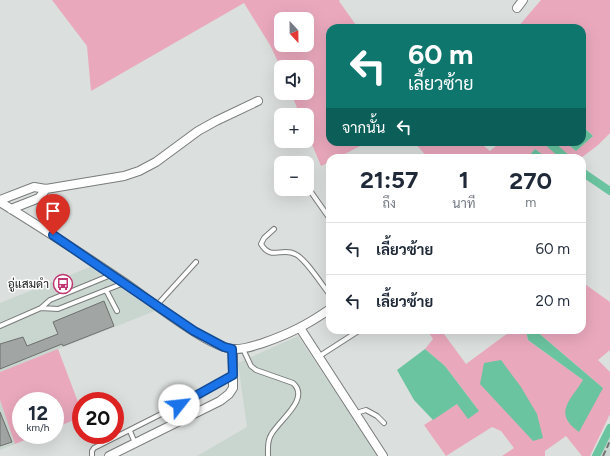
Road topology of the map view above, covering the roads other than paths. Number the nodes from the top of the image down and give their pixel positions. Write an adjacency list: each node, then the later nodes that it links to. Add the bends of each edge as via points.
1 (523, 0): 2 (street)
2 (517, 8)
3 (258, 101): 4 (street, via 216,120 139,171 124,176)
4 (46, 189): 6 (street, via 34,187); 7 (street, via 39,198)
5 (314, 196): 8 (lane)
6 (0, 201): 7 (street)
7 (11, 209): 11 (street)
8 (326, 213)
9 (274, 229): 14 (lane, via 264,238 261,244 263,247 272,253 294,253)
10 (196, 262): 15 (lane)
11 (112, 274): 12 (street); 16 (lane, via 50,300)
12 (125, 283): 13 (lane); 15 (street)
13 (106, 290): 16 (lane, via 58,309); 17 (lane)
14 (326, 290)
15 (157, 305): 22 (street, via 212,342)
16 (41, 308): 19 (lane)
17 (117, 311)
18 (326, 312): 20 (street)
19 (0, 326)
20 (300, 328): 23 (street, via 287,335); 24 (street)
21 (354, 334): 24 (lane)
22 (232, 349): 23 (street); 25 (street)
23 (242, 349): 34 (lane, via 251,366 293,383 298,394 296,402 270,435 267,444)
24 (318, 357): 27 (street)
25 (233, 375): 26 (lane); 28 (street, via 233,388 229,394)
26 (179, 405): 28 (lane); 30 (lane)
27 (356, 413): 29 (lane, via 366,410); 35 (street)
28 (185, 418): 31 (street)
29 (384, 423)
30 (130, 431): 31 (lane); 32 (lane, via 94,448)
31 (135, 443): 33 (street)
32 (92, 456)
33 (108, 456)
34 (268, 456)
35 (383, 456)

